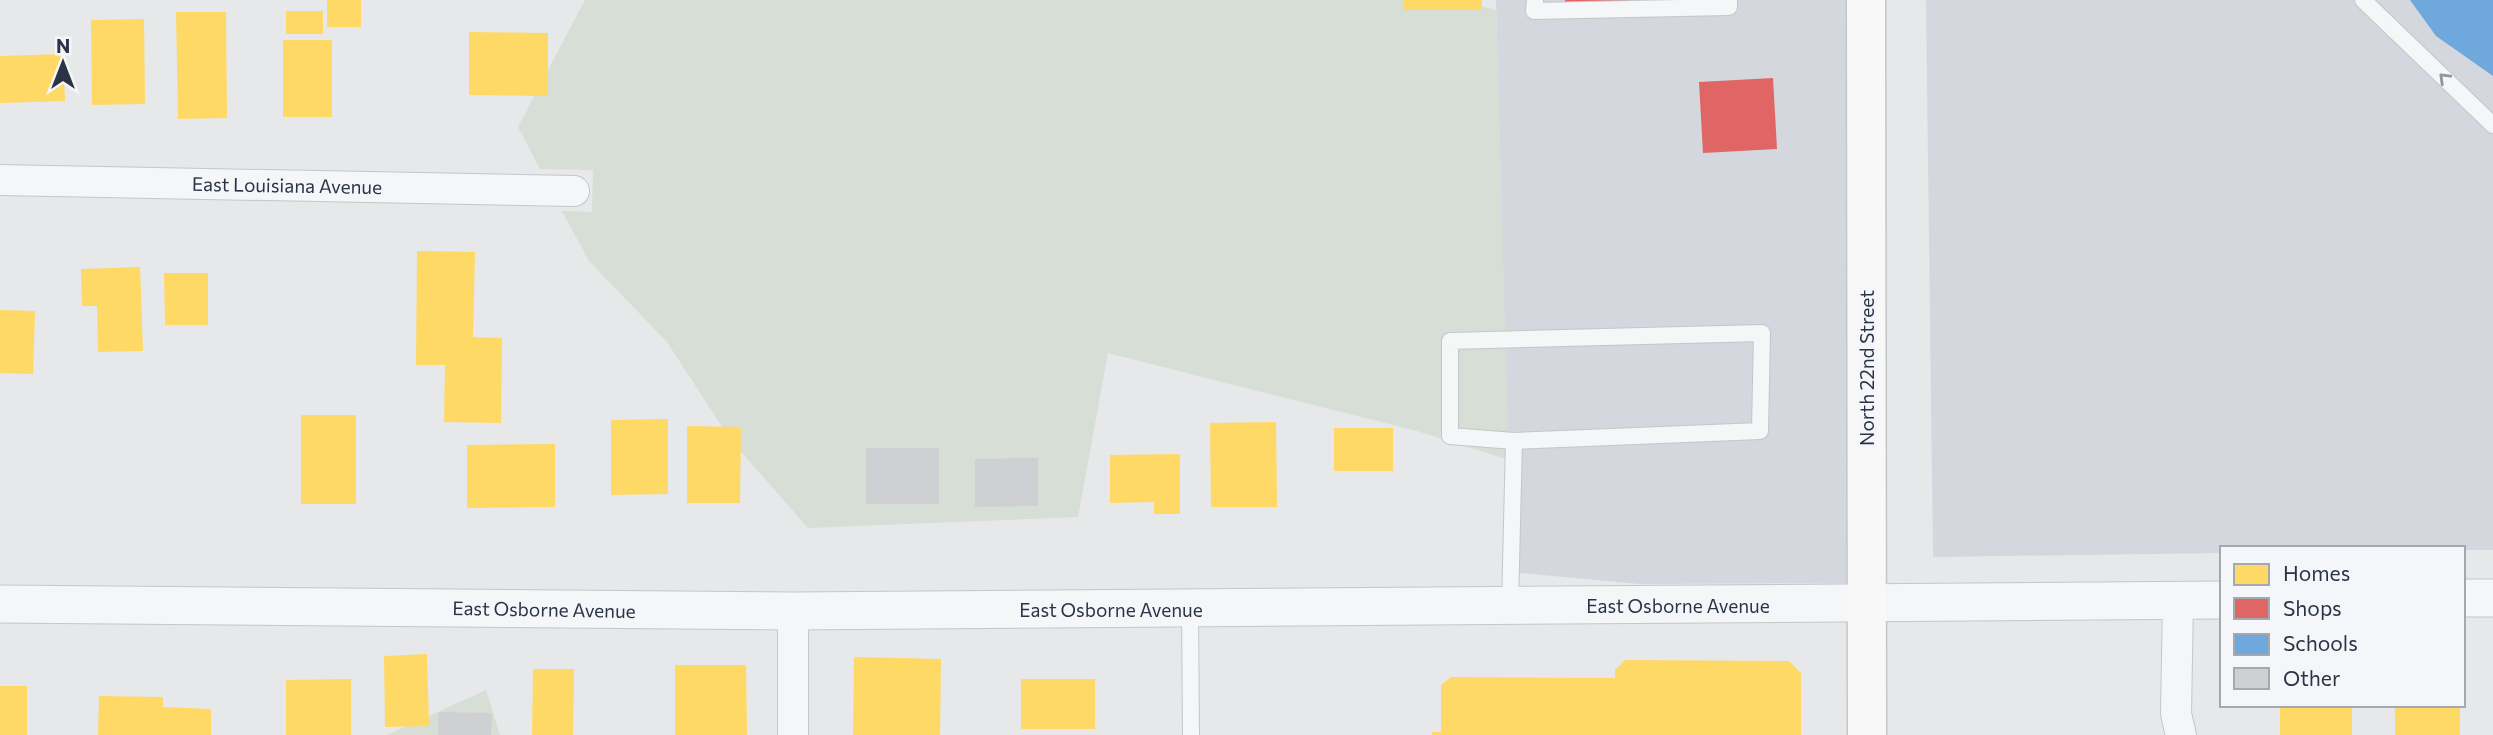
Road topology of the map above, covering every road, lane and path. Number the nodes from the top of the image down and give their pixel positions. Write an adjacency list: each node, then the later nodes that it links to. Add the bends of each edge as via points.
1 (1535, 0): 2 (lane, via 1534,11 1729,7)
2 (1729, 0)
3 (1867, 0): 14 (main road, North 22nd Street)
4 (2363, 0): 5 (lane, one-way to 4)
5 (2493, 125)
6 (0, 180): 7 (street, East Louisiana Avenue)
7 (574, 191)
8 (1514, 441): 8 (lane, via 1760,431 1762,333 1450,341 1450,436); 15 (lane)
9 (2465, 597): 10 (street)
10 (2493, 598)
11 (2220, 600): 12 (street, East Osborne Avenue)
12 (2178, 601): 14 (street, East Osborne Avenue); 21 (street, via 2176,714)
13 (0, 604): 17 (street, East Osborne Avenue)
14 (1867, 604): 15 (street, East Osborne Avenue); 20 (main road, North 22nd Street)
15 (1510, 606): 16 (street, East Osborne Avenue)
16 (1190, 608): 17 (street, East Osborne Avenue); 19 (lane)
17 (793, 611): 18 (street)
18 (793, 735)
19 (1191, 735)
20 (1867, 735)
21 (2181, 735)

